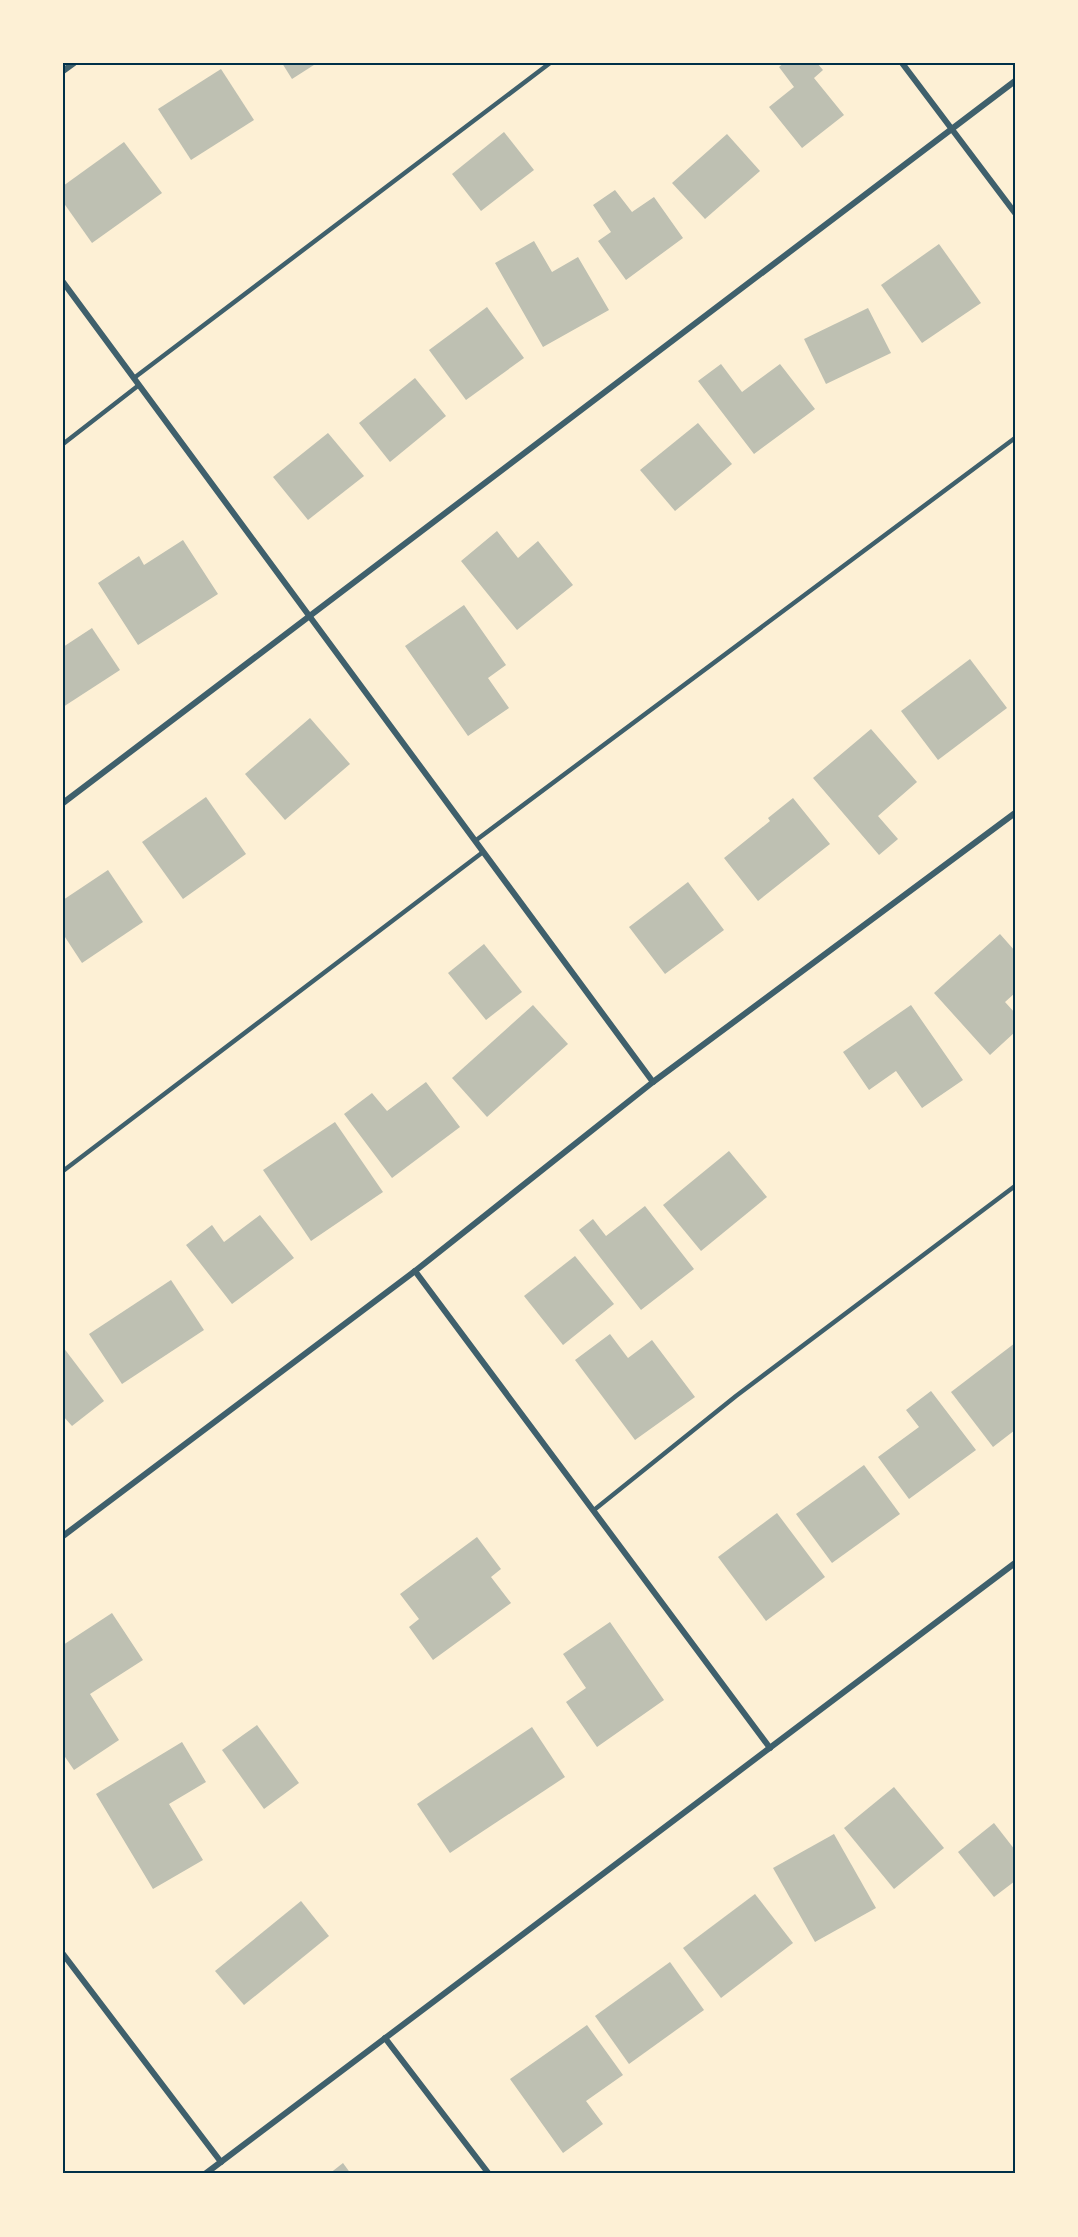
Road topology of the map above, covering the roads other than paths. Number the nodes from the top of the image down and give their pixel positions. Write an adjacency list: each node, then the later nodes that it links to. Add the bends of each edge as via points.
1 (74, 63): 4 (street)
2 (550, 63): 9 (lane)
3 (902, 63): 6 (street)
4 (63, 71)
5 (1015, 81): 6 (street)
6 (952, 129): 7 (street); 13 (street)
7 (1015, 213)
8 (63, 282): 9 (street)
9 (134, 378): 10 (street)
10 (139, 386): 12 (lane); 13 (street)
11 (1015, 438): 16 (lane)
12 (63, 444)
13 (309, 616): 14 (street); 16 (street)
14 (63, 804)
15 (1015, 813): 18 (street)
16 (475, 841): 17 (street)
17 (483, 852): 18 (street); 19 (lane)
18 (653, 1082): 21 (street)
19 (63, 1171)
20 (1015, 1186): 22 (lane, via 736,1396)
21 (415, 1271): 22 (street); 23 (street)
22 (594, 1510): 26 (street)
23 (63, 1536)
24 (1013, 1565): 25 (street); 26 (street)
25 (1015, 1573)
26 (770, 1748): 28 (street)
27 (63, 1954): 29 (street)
28 (385, 2038): 29 (street); 31 (street)
29 (221, 2162): 30 (street)
30 (205, 2174)
31 (489, 2174)

